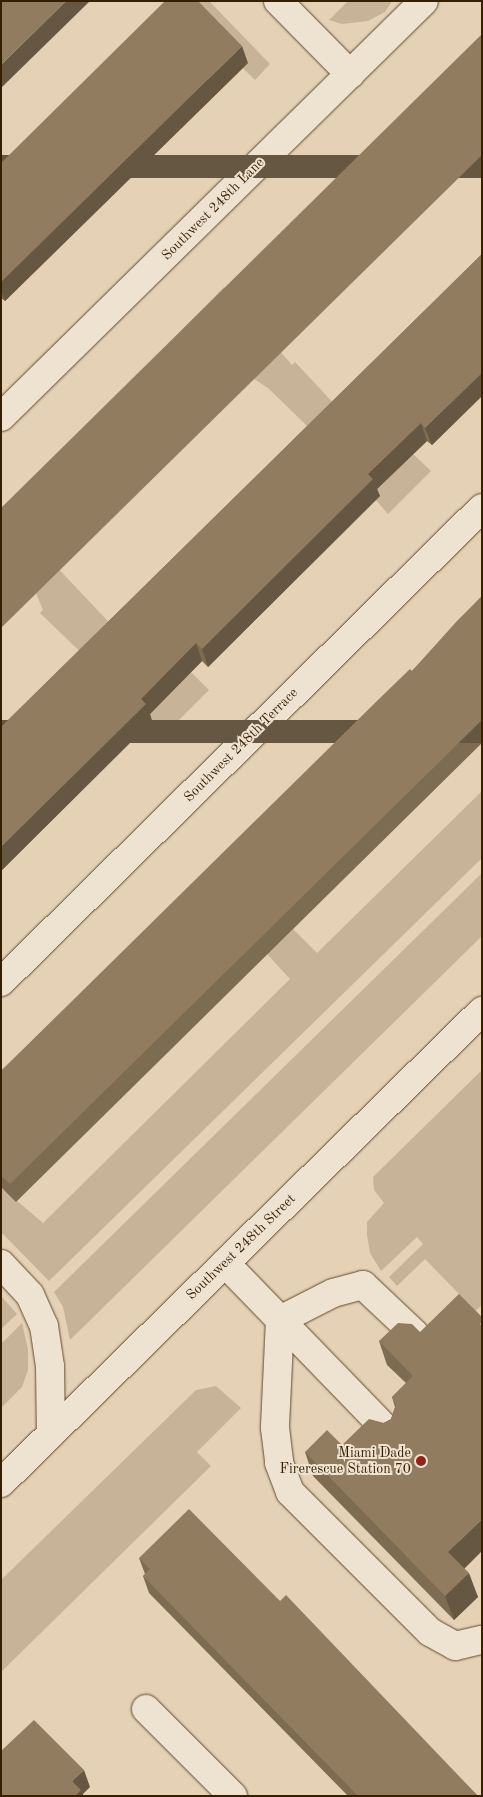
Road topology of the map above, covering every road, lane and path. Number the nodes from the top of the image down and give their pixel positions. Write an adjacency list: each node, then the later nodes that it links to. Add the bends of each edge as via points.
1 (278, 1): 3 (street)
2 (424, 1): 3 (street, Southwest 248th Lane)
3 (350, 74): 4 (street, Southwest 248th Lane)
4 (1, 417)
5 (482, 508): 6 (street, Southwest 248th Terrace)
6 (1, 982)
7 (482, 1011): 8 (street, Southwest 248th Street)
8 (224, 1263): 10 (street); 13 (street, Southwest 248th Street)
9 (1, 1264): 13 (street, via 30,1295 44,1326 50,1366)
10 (280, 1320): 11 (street, via 333,1293 363,1285); 12 (street); 15 (street, via 275,1428 278,1463 290,1492 430,1632 455,1646)
11 (415, 1334)
12 (389, 1432)
13 (51, 1434): 14 (street, Southwest 248th Street)
14 (1, 1483)
15 (482, 1640)
16 (146, 1709): 17 (street)
17 (228, 1794)

